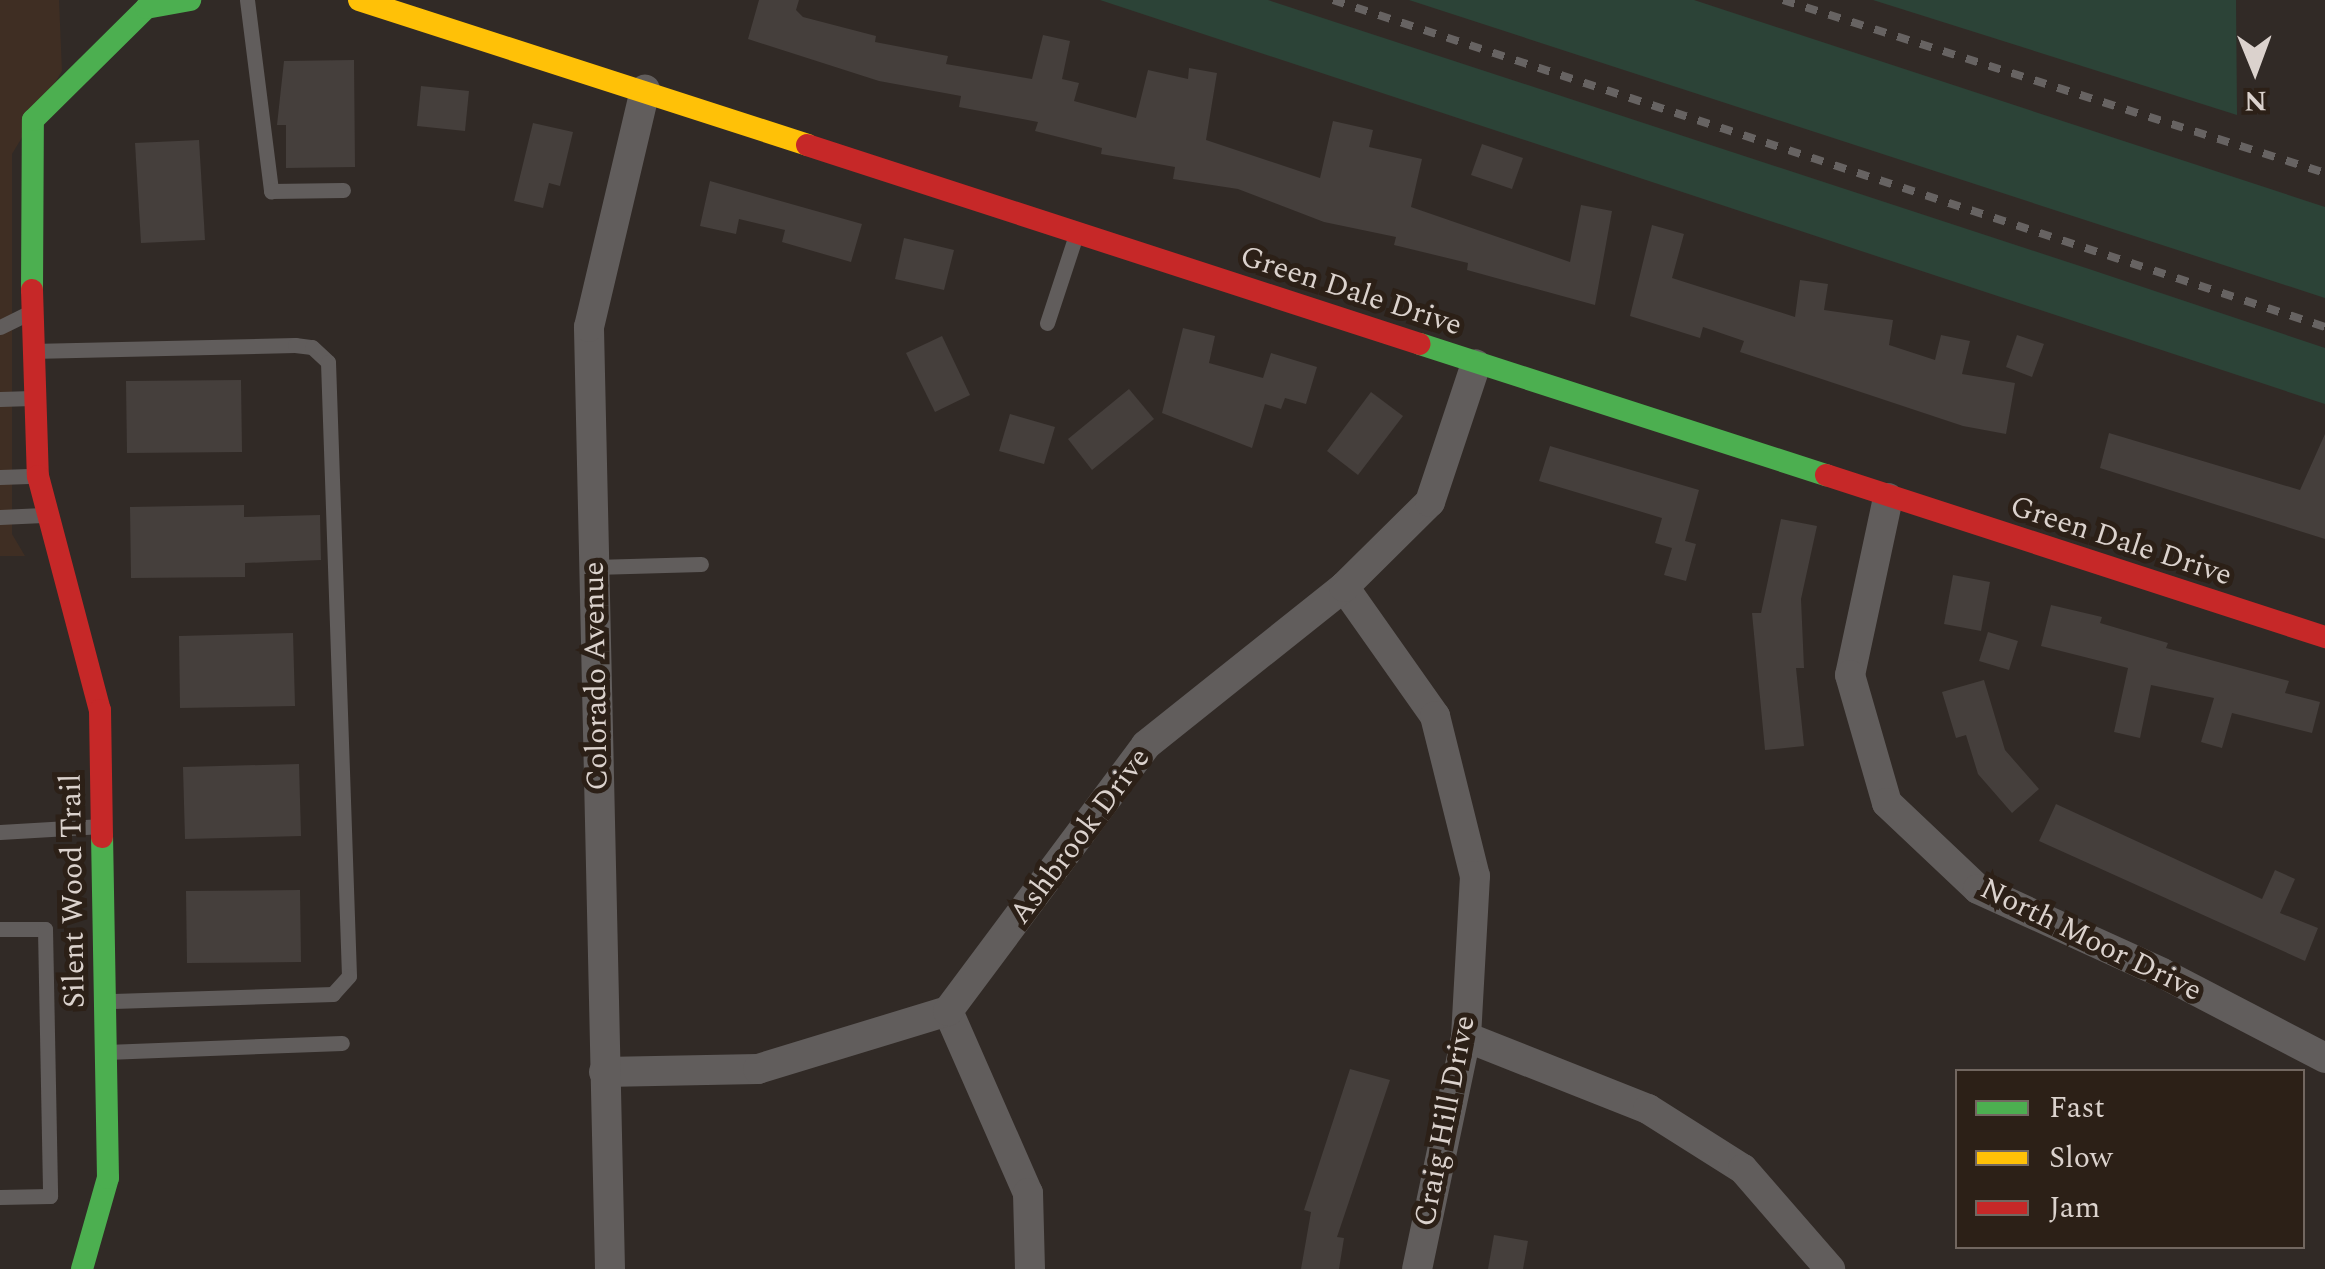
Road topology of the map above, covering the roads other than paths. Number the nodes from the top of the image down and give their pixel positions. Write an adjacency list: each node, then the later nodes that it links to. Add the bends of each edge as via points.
1 (190, 0): 7 (street, via 146,8 33,120)
2 (246, 0): 5 (lane, via 272,191)
3 (359, 0): 4 (street, Green Dale Drive)
4 (645, 90): 6 (street, Green Dale Drive); 20 (street, Colorado Avenue, via 589,328)
5 (343, 190)
6 (1077, 232): 8 (lane); 11 (street, Green Dale Drive)
7 (31, 312): 9 (lane); 10 (street)
8 (1047, 323)
9 (0, 327)
10 (30, 351): 12 (street); 26 (lane, via 295,344 312,346 328,362 349,976 333,994)
11 (1476, 364): 16 (street, Green Dale Drive); 21 (street, Ashbrook Drive, via 1430,502)
12 (32, 398): 13 (lane); 14 (street)
13 (0, 399)
14 (38, 476): 15 (lane); 17 (street)
15 (0, 477)
16 (1888, 498): 22 (street, Green Dale Drive); 31 (street, North Moor Drive, via 1850,675 1886,803 1978,889 2162,973)
17 (43, 516): 18 (lane); 23 (street, Silent Wood Trail, via 100,710)
18 (0, 517)
19 (701, 564): 20 (lane)
20 (594, 567): 32 (street, Colorado Avenue)
21 (1344, 587): 27 (street, Ashbrook Drive, via 1146,745); 28 (street, Craig Hill Drive, via 1435,716 1476,876)
22 (2325, 637)
23 (102, 826): 24 (lane); 26 (street, Silent Wood Trail)
24 (0, 832)
25 (0, 930): 33 (lane, via 45,929 50,1196)
26 (105, 1001): 30 (street, Silent Wood Trail)
27 (948, 1011): 32 (street, via 758,1069); 36 (street, via 1028,1193)
28 (1466, 1037): 37 (street, Craig Hill Drive); 38 (street, via 1648,1109 1743,1170)
29 (342, 1042): 30 (lane)
30 (106, 1052): 34 (street, Silent Wood Trail, via 108,1178)
31 (2325, 1058)
32 (604, 1072): 35 (street, Colorado Avenue)
33 (0, 1197)
34 (82, 1269)
35 (610, 1269)
36 (1030, 1269)
37 (1417, 1269)
38 (1830, 1269)

